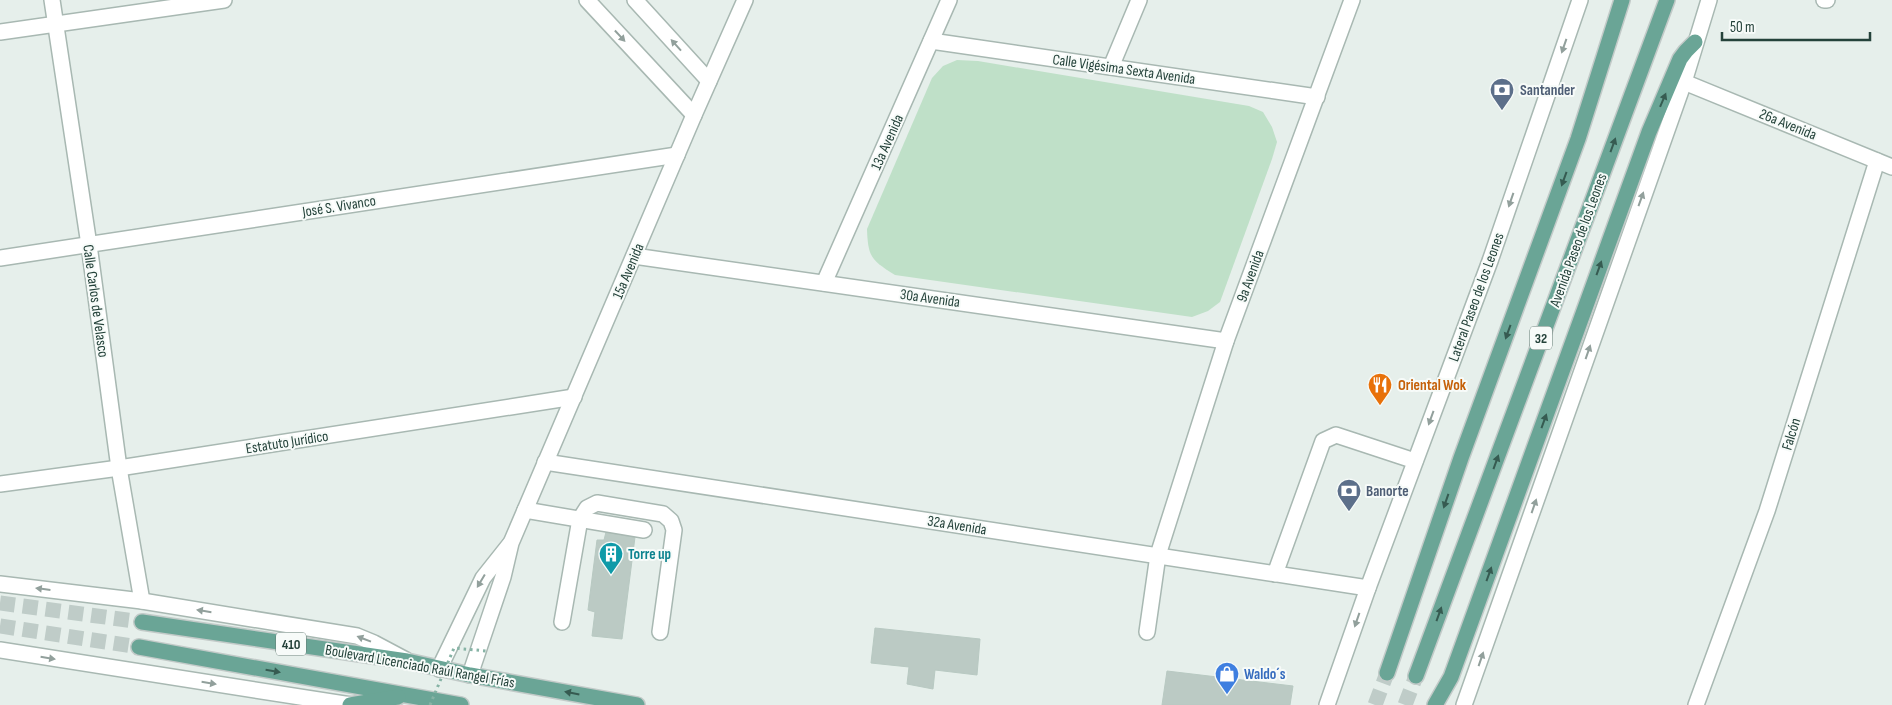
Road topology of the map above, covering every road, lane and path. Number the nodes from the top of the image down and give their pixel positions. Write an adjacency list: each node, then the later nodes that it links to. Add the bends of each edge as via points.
1 (52, 0): 13 (street, Calle Carlos de Velasco)
2 (224, 0): 13 (street)
3 (587, 0): 21 (street, one-way to 21)
4 (635, 0): 18 (street, one-way to 4)
5 (745, 0): 18 (street, 15a Avenida)
6 (950, 0): 15 (street, 13a Avenida)
7 (1139, 0): 17 (street)
8 (1352, 0): 20 (street, 9a Avenida)
9 (1580, 0): 31 (street, Lateral Paseo de los Leones, one-way to 31, via 1490,261)
10 (1622, 0): 53 (main road, 32, one-way to 53, via 1578,139 1461,458)
11 (1667, 0): 55 (main road, Avenida Paseo de los Leones / 32, one-way to 11)
12 (1709, 0): 16 (street)
13 (56, 23): 14 (street); 25 (street, Calle Carlos de Velasco)
14 (0, 32)
15 (931, 41): 17 (street, Calle Vigésima Sexta Avenida); 28 (street, 13a Avenida)
16 (1695, 42): 19 (street); 59 (main road, one-way to 16, via 1451,678 1649,132 1680,59)
17 (1111, 67): 20 (street, Calle Vigésima Sexta Avenida)
18 (709, 81): 21 (street, 15a Avenida)
19 (1684, 82): 23 (street, 26a Avenida); 58 (street, one-way to 19)
20 (1317, 97): 29 (street, 9a Avenida)
21 (694, 115): 22 (street, 15a Avenida)
22 (677, 155): 25 (street, José S. Vivanco); 26 (street, 15a Avenida)
23 (1877, 161): 24 (street, 26a Avenida); 64 (street, Falcón, via 1767,511)
24 (1892, 167)
25 (89, 244): 27 (street, José S. Vivanco); 33 (street, Calle Carlos de Velasco)
26 (634, 256): 28 (street, 30a Avenida); 30 (street, 15a Avenida)
27 (0, 258)
28 (824, 283): 29 (street, 30a Avenida)
29 (1226, 341): 39 (street, 9a Avenida)
30 (574, 397): 32 (street, 15a Avenida); 33 (street, Estatuto Jurídico)
31 (1415, 461): 40 (street, via 1336,435 1323,441); 42 (street, Lateral Paseo de los Leones)
32 (545, 462): 35 (street, 15a Avenida); 39 (street, 32a Avenida)
33 (119, 468): 34 (street, Estatuto Jurídico); 43 (street, Calle Carlos de Velasco)
34 (0, 484)
35 (525, 510): 36 (street); 38 (street, 15a Avenida)
36 (580, 519): 37 (street); 45 (street); 46 (street, via 587,508 597,502 664,514 671,521 674,530)
37 (644, 530)
38 (511, 543): 52 (street, 15a Avenida, one-way to 52, via 483,578); 54 (street, 15a Avenida)
39 (1158, 556): 40 (street, 32a Avenida); 47 (street, 9a Avenida)
40 (1275, 574): 42 (street, 32a Avenida)
41 (0, 584): 43 (street, one-way to 41)
42 (1368, 588): 57 (street, Lateral Paseo de los Leones, one-way to 57)
43 (142, 601): 51 (street, one-way to 43, via 357,636)
44 (142, 622): 51 (main road, Boulevard Licenciado Raúl Rangel Frías / 410)
45 (562, 622)
46 (660, 632)
47 (1147, 632)
48 (139, 647): 56 (main road, Boulevard Licenciado Raúl Rangel Frías / 410, one-way to 56)
49 (0, 650): 60 (street, one-way to 60)
50 (486, 651): 61 (path, bridge, via 454,648)
51 (407, 661): 52 (main road, Boulevard Licenciado Raúl Rangel Frías / 410)
52 (439, 669): 54 (main road, Boulevard Licenciado Raúl Rangel Frías / 410)
53 (1387, 673)
54 (470, 675): 63 (main road, Boulevard Licenciado Raúl Rangel Frías / 410, one-way to 54)
55 (1416, 676)
56 (412, 695): 60 (main road); 62 (main road, Boulevard Licenciado Raúl Rangel Frías / 410)
57 (1330, 702)
58 (1464, 702)
59 (1437, 703)
60 (350, 705)
61 (430, 705)
62 (458, 705)
63 (637, 705)
64 (1696, 705)

